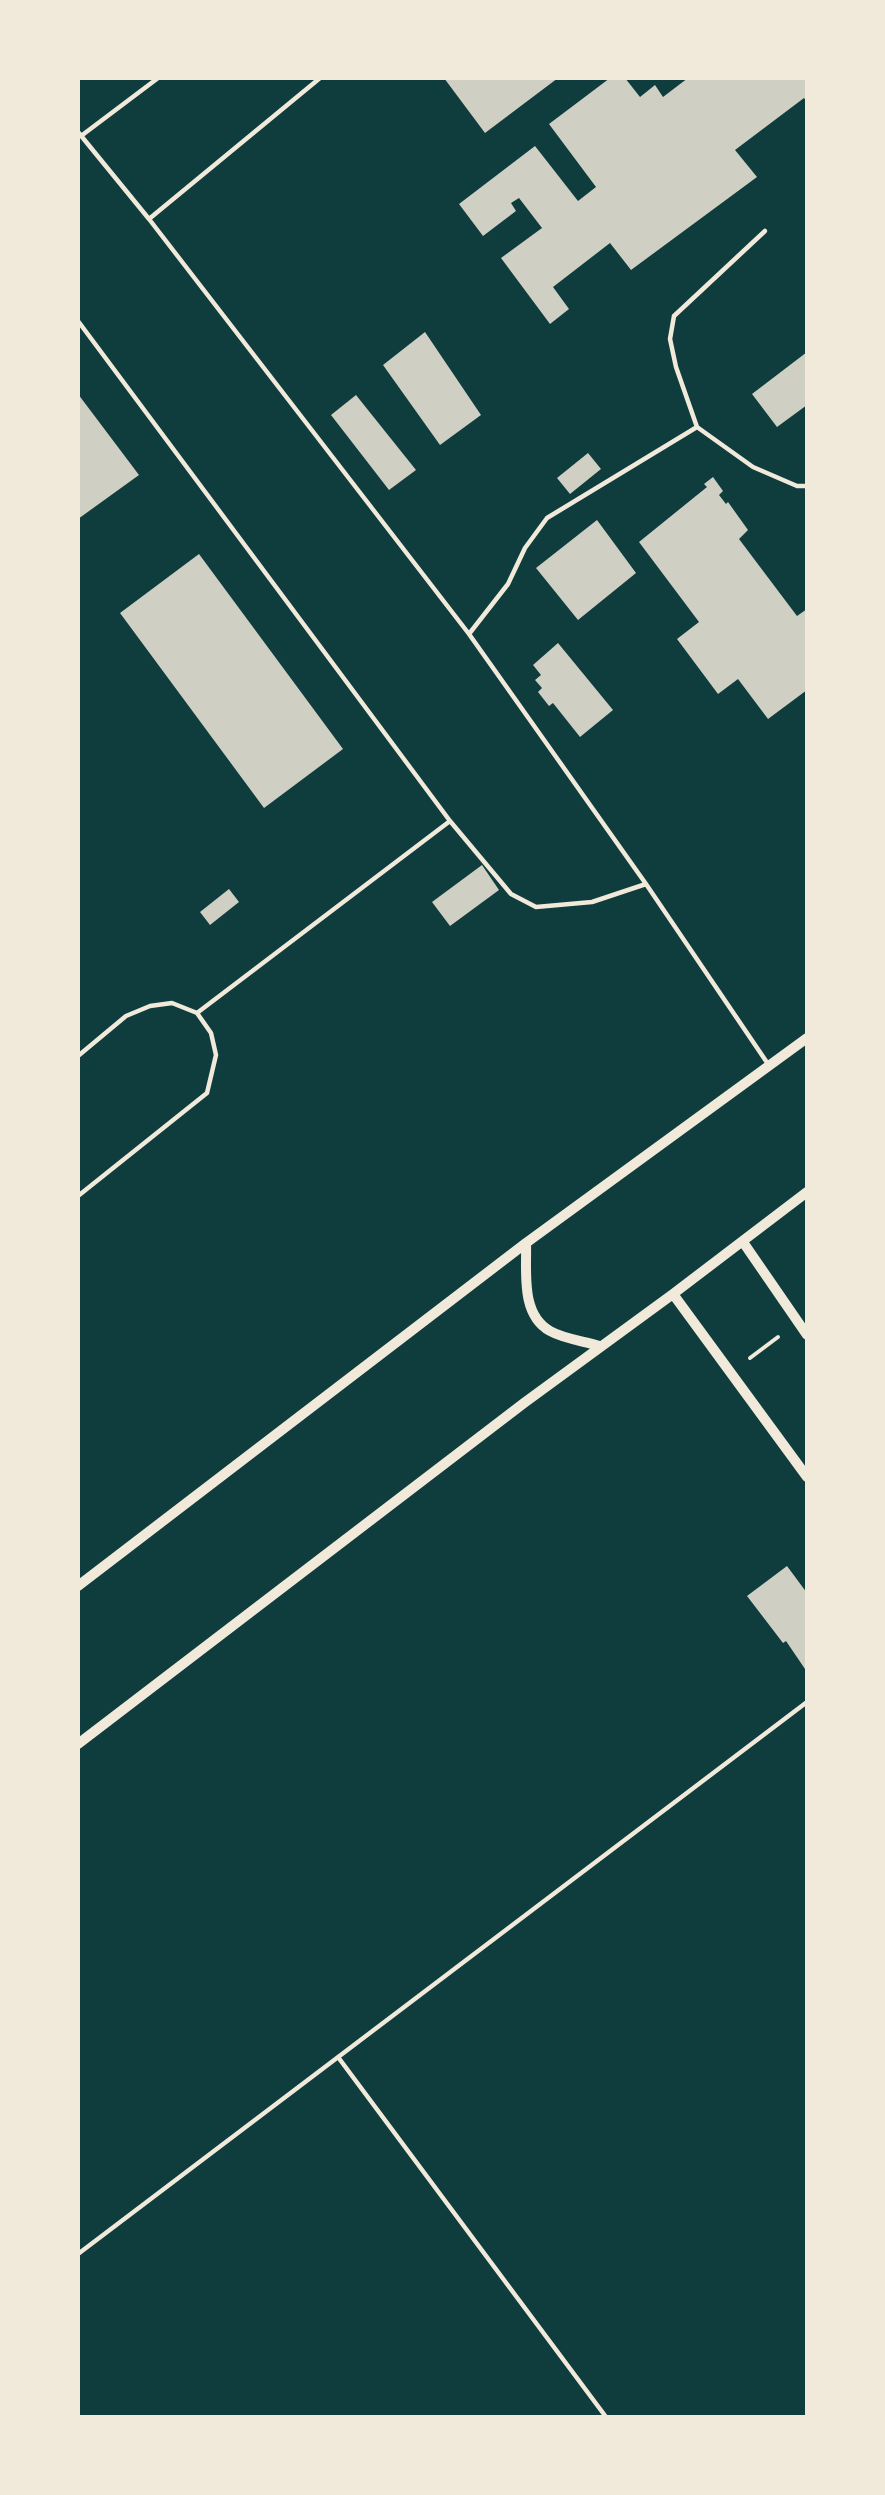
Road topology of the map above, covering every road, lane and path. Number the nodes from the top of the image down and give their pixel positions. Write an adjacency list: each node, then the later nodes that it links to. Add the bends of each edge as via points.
1 (158, 78): 3 (lane)
2 (320, 78): 4 (lane)
3 (80, 134): 4 (lane)
4 (149, 219): 9 (lane)
5 (765, 231): 7 (lane, via 674,316 670,339)
6 (78, 321): 10 (lane)
7 (697, 427): 8 (lane, via 753,467 797,486); 9 (lane, via 547,518 525,548 508,584)
8 (807, 486)
9 (469, 633): 11 (lane)
10 (450, 821): 11 (lane, via 511,894 536,908 592,902); 12 (lane)
11 (646, 884): 15 (lane)
12 (197, 1013): 14 (lane, via 172,1003 150,1006 126,1016); 17 (lane, via 210,1033 216,1055 207,1093)
13 (807, 1038): 15 (street)
14 (78, 1056)
15 (768, 1064): 19 (street)
16 (807, 1192): 18 (street)
17 (78, 1196)
18 (743, 1242): 20 (street); 21 (street)
19 (526, 1244): 23 (street, via 527,1293 533,1314 549,1331); 26 (street)
20 (673, 1294): 23 (street); 24 (street)
21 (798, 1322): 22 (street); 24 (path)
22 (807, 1335)
23 (600, 1346): 28 (street)
24 (730, 1373): 25 (street)
25 (807, 1477)
26 (78, 1586)
27 (807, 1702): 29 (lane)
28 (78, 1744)
29 (338, 2057): 30 (lane); 31 (lane)
30 (78, 2254)
31 (606, 2417)

